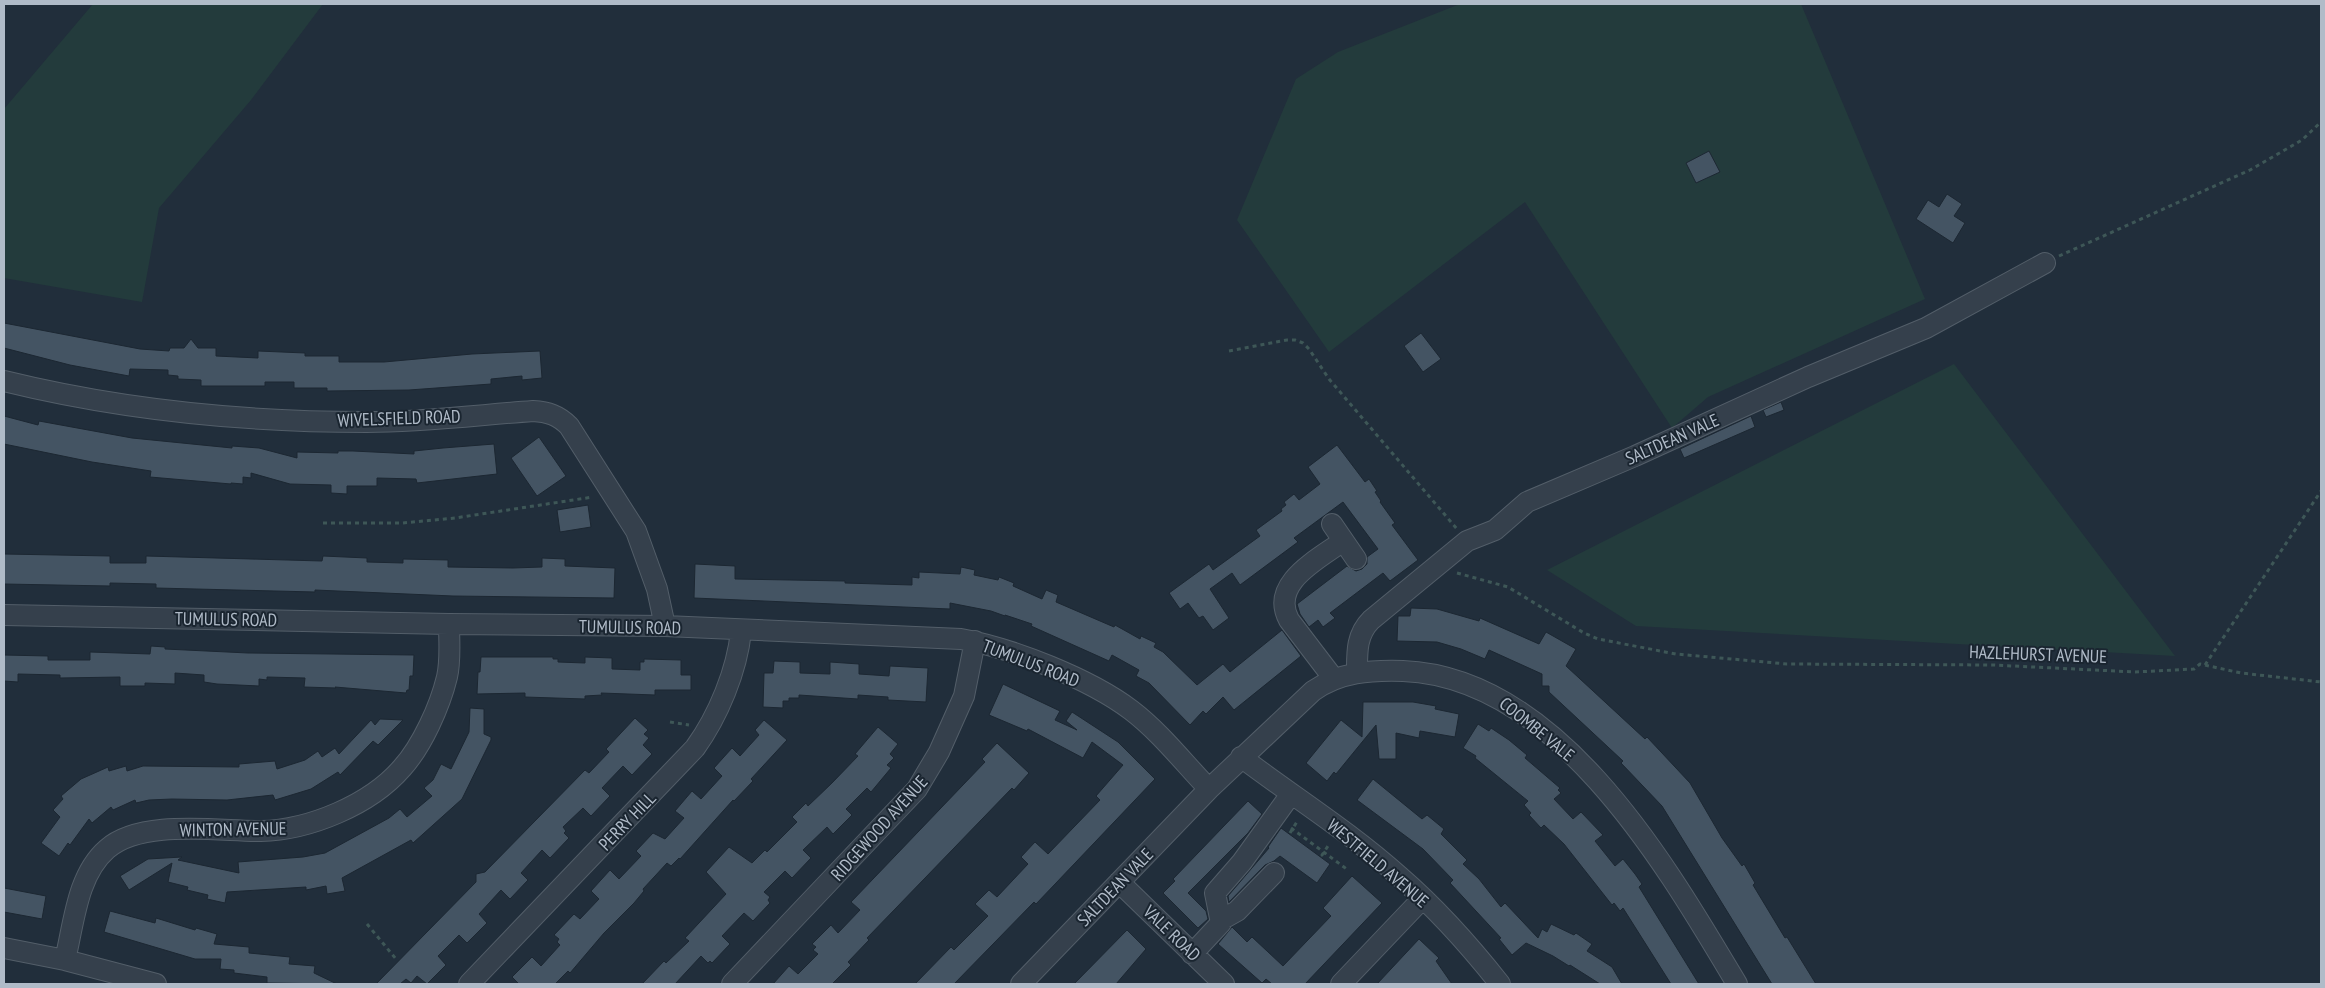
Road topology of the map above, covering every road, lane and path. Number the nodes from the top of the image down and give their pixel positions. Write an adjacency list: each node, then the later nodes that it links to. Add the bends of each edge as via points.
1 (2321, 122): 2 (path, via 2302,140 2250,170)
2 (2045, 263): 10 (street, SALTDEAN VALE, via 1926,328 1535,498 1495,530)
3 (1229, 351): 10 (path, via 1286,340 1302,343 1329,380)
4 (4, 381): 6 (street, WIVELSFIELD ROAD, via 118,406 318,421 417,420 549,412 569,426)
5 (2321, 491): 18 (path)
6 (612, 493): 7 (path, via 454,518 402,523); 15 (street, WIVELSFIELD ROAD, via 638,538 657,589)
7 (323, 523)
8 (1332, 524): 9 (street)
9 (1344, 541): 11 (street); 20 (street, via 1294,579 1286,589 1284,599 1284,610 1289,620)
10 (1467, 541): 12 (street, SALTDEAN VALE)
11 (1356, 559)
12 (1435, 569): 18 (path, HAZLEHURST AVENUE, via 1508,587 1598,639 1676,654 1787,664 1993,664 2135,672 2194,669 2200,664); 19 (street, SALTDEAN VALE, via 1365,626 1357,647)
13 (4, 615): 14 (street, TUMULUS ROAD)
14 (449, 624): 15 (street, TUMULUS ROAD); 35 (street, WINTON AVENUE, via 447,676 440,695 417,747 388,782 337,813 295,827 263,831 158,830 135,833 117,841 89,870)
15 (665, 626): 16 (street, TUMULUS ROAD)
16 (741, 630): 17 (street, TUMULUS ROAD); 37 (street, PERRY HILL, via 735,662 720,703 695,748)
17 (975, 641): 23 (street, TUMULUS ROAD, via 1040,663 1116,700 1146,723); 38 (street, RIDGEWOOD AVENUE, via 964,696 939,752 917,789)
18 (2205, 665): 21 (path, HAZLEHURST AVENUE, via 2241,673)
19 (1357, 673): 20 (street, COOMBE VALE); 43 (street, COOMBE VALE, via 1386,670 1416,672 1456,680 1496,696 1545,731 1627,814)
20 (1334, 679): 22 (street, COOMBE VALE, via 1313,691)
21 (2321, 682)
22 (1241, 757): 23 (street, COOMBE VALE); 24 (street, WESTFIELD AVENUE)
23 (1209, 788): 28 (street, SALTDEAN VALE)
24 (1291, 794): 29 (street, WESTFIELD AVENUE, via 1366,848); 30 (street, via 1242,862 1215,893)
25 (1292, 828): 26 (path)
26 (1348, 870)
27 (1274, 873): 30 (street, via 1236,911)
28 (1119, 882): 33 (street, VALE ROAD); 39 (street, SALTDEAN VALE)
29 (1422, 899): 41 (street); 42 (street, WESTFIELD AVENUE, via 1460,936)
30 (1221, 920): 33 (street)
31 (367, 924): 34 (path)
32 (4, 948): 35 (street)
33 (1192, 954): 40 (street, VALE ROAD)
34 (396, 959)
35 (65, 960): 36 (street)
36 (156, 984)
37 (469, 984)
38 (732, 984)
39 (1021, 984)
40 (1224, 984)
41 (1341, 984)
42 (1500, 984)
43 (1737, 984)

